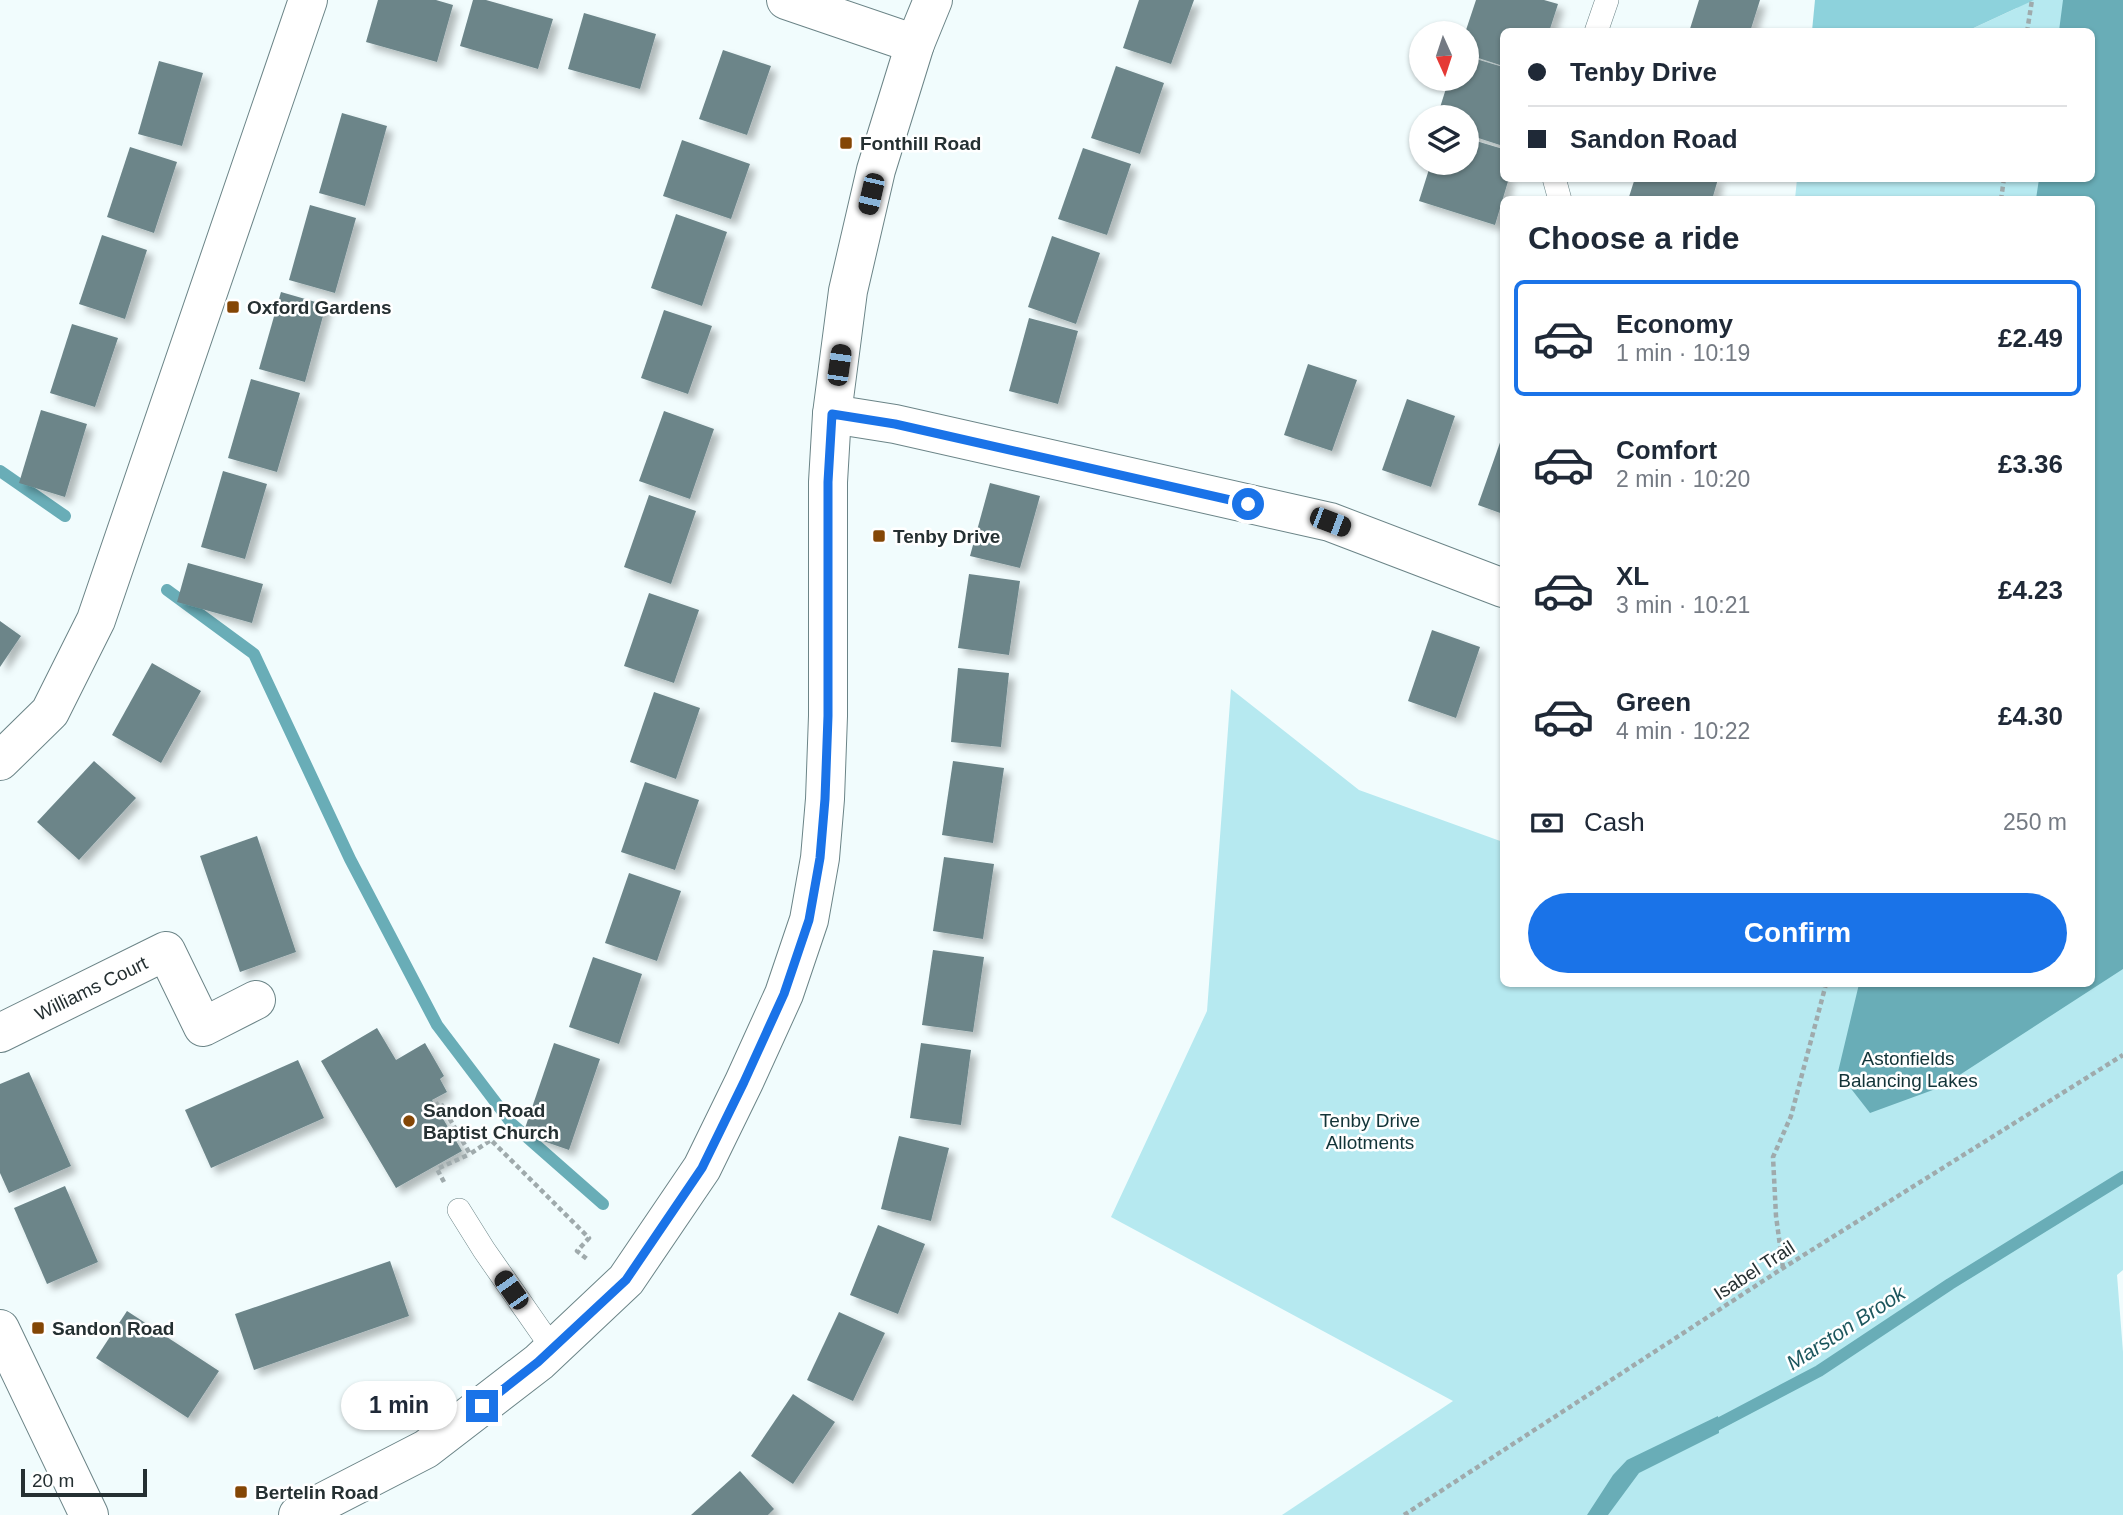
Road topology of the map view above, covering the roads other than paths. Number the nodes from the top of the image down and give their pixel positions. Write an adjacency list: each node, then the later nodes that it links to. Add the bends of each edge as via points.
1 (308, 0): 9 (street, via 96,620 50,712)
2 (786, 0): 6 (street)
3 (933, 0): 6 (street)
4 (1607, 0): 5 (lane)
5 (1597, 28)
6 (915, 44): 7 (street, via 876,170 848,291)
7 (832, 414): 8 (street, via 895,424 1330,522); 14 (street, via 825,799 809,920 784,994 702,1168 621,1286)
8 (1500, 587)
9 (0, 761)
10 (256, 1000): 11 (street, Williams Court, via 203,1027 166,951)
11 (0, 1033)
12 (459, 1210): 14 (lane)
13 (0, 1329): 15 (street)
14 (553, 1349): 16 (street, via 426,1449)
15 (89, 1515)
16 (298, 1515)

